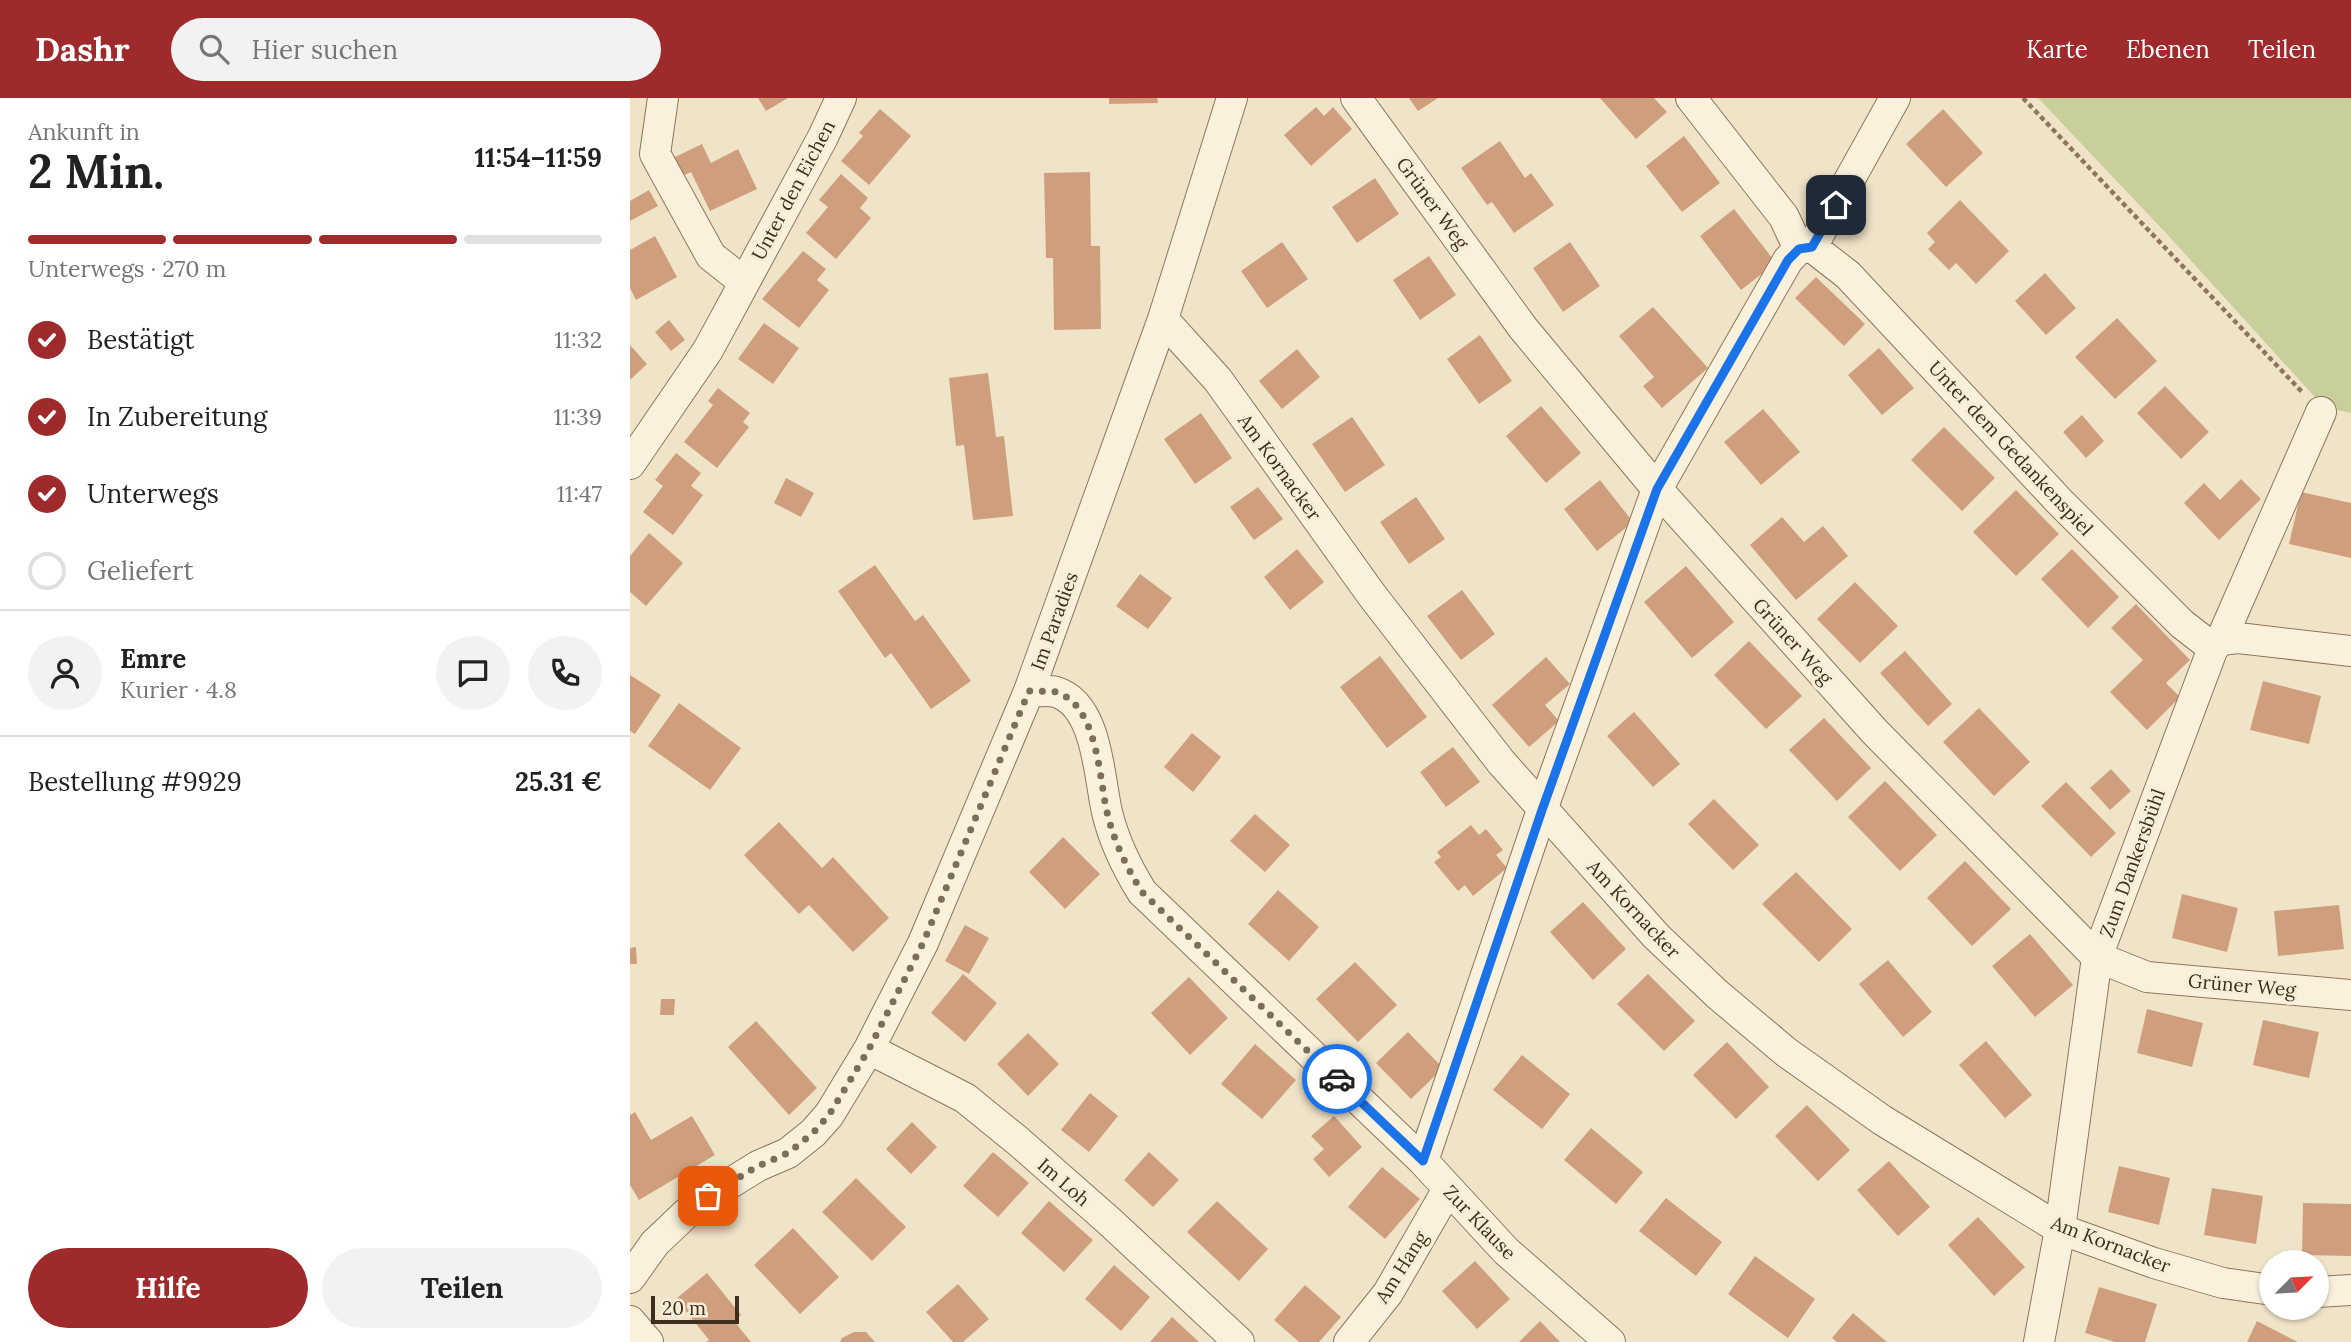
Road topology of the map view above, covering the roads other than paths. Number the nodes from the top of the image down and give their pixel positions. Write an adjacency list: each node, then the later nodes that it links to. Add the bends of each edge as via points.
1 (663, 98): 8 (street, Unter den Eichen, via 655,154 710,256)
2 (841, 98): 8 (street, Unter den Eichen)
3 (1232, 98): 9 (street, Im Paradies)
4 (1356, 98): 12 (street, Grüner Weg, via 1523,328)
5 (1691, 98): 7 (street, Unter dem Gedankenspiel)
6 (1895, 98): 7 (street)
7 (1806, 248): 12 (street, via 1788,260); 13 (street, Unter dem Gedankenspiel, via 1848,275 2059,501 2182,624)
8 (744, 282): 11 (street, Unter den Eichen, via 708,350)
9 (1163, 319): 15 (street, Im Paradies); 16 (street, Am Kornacker, via 1218,380 1371,594)
10 (2321, 412): 13 (street, Zum Dankersbühl)
11 (630, 464)
12 (1657, 489): 16 (street); 17 (street, Grüner Weg, via 1875,732)
13 (2217, 644): 14 (street, via 2238,638); 17 (street, Zum Dankersbühl)
14 (2351, 651)
15 (1029, 691): 19 (street, Im Paradies, via 923,943); 20 (street, Zur Klause, via 1056,692 1073,704 1086,723 1095,744 1114,836 1142,892)
16 (1542, 810): 20 (street); 22 (street, Am Kornacker, via 1656,936 1786,1052 1882,1120)
17 (2097, 957): 18 (street, Grüner Weg, via 2147,976); 22 (street, Zum Dankersbühl)
18 (2351, 995)
19 (869, 1049): 23 (street, Im Paradies, via 813,1133 788,1153 695,1205 655,1243); 29 (street, Im Loh, via 965,1098 1109,1221)
20 (1423, 1161): 21 (street, Zur Klause)
21 (1448, 1189): 30 (street, Am Hang, via 1388,1293); 31 (street, Zur Klause, via 1506,1251)
22 (2060, 1229): 24 (street, Am Kornacker, via 2154,1263); 32 (street, Zum Dankersbühl)
23 (630, 1278)
24 (2259, 1288)
25 (2351, 1290): 26 (street)
26 (2329, 1291)
27 (630, 1321): 28 (street)
28 (648, 1342)
29 (1239, 1342)
30 (1349, 1342)
31 (1610, 1342)
32 (2039, 1342)

